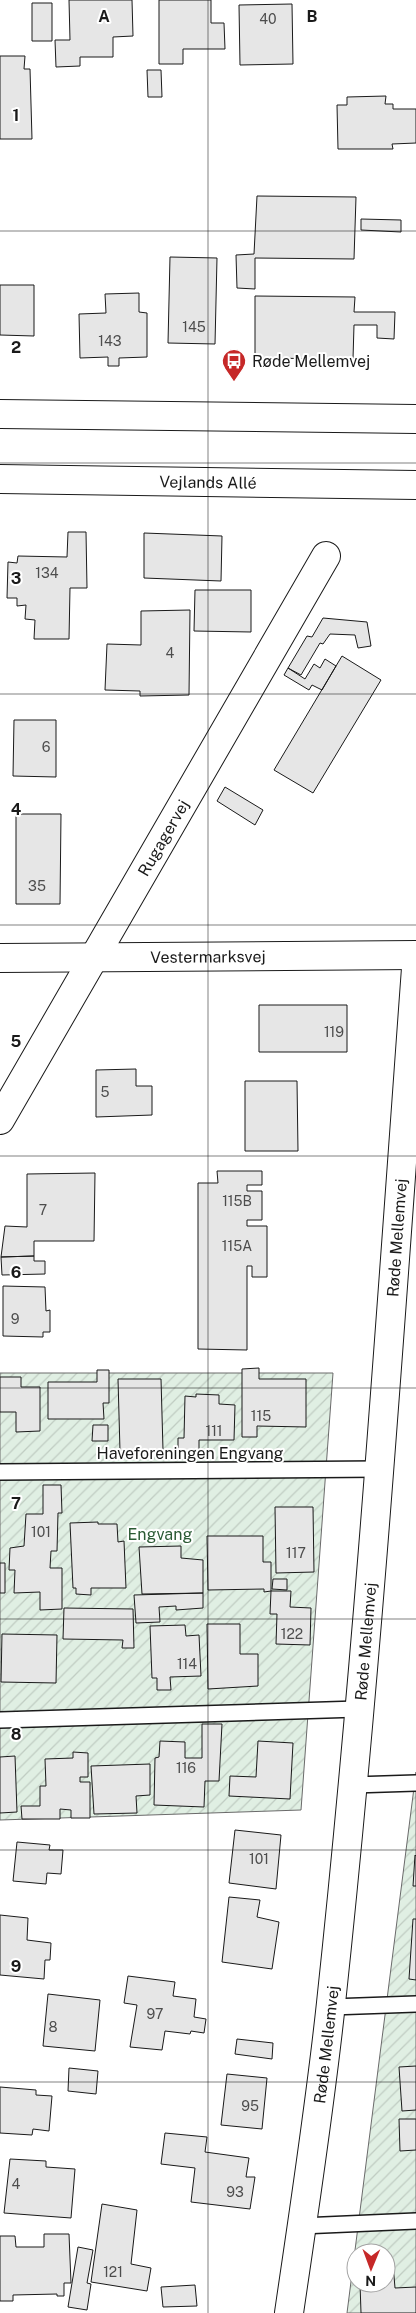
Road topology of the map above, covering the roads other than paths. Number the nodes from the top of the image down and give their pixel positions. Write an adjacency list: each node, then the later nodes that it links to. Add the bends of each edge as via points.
1 (0, 414): 2 (street)
2 (416, 420)
3 (0, 479): 4 (street, Vejlands Allé)
4 (416, 485)
5 (326, 556): 8 (street, Rugagervej)
6 (416, 955): 8 (street, Vestermarksvej)
7 (0, 958): 8 (street, Vestermarksvej)
8 (92, 958): 10 (street, Rugagervej)
9 (416, 968): 11 (street, Røde Mellemvej)
10 (0, 1120)
11 (380, 1469): 12 (lane, Haveforeningen Engvang); 13 (street, Røde Mellemvej)
12 (0, 1472)
13 (358, 1710): 14 (lane); 16 (street, Røde Mellemvej)
14 (0, 1720)
15 (416, 1783): 16 (lane)
16 (353, 1785): 18 (street, Røde Mellemvej)
17 (416, 2004): 18 (lane)
18 (331, 2007): 20 (street, Røde Mellemvej)
19 (416, 2221): 20 (lane)
20 (301, 2226): 21 (street, Røde Mellemvej)
21 (289, 2313)

